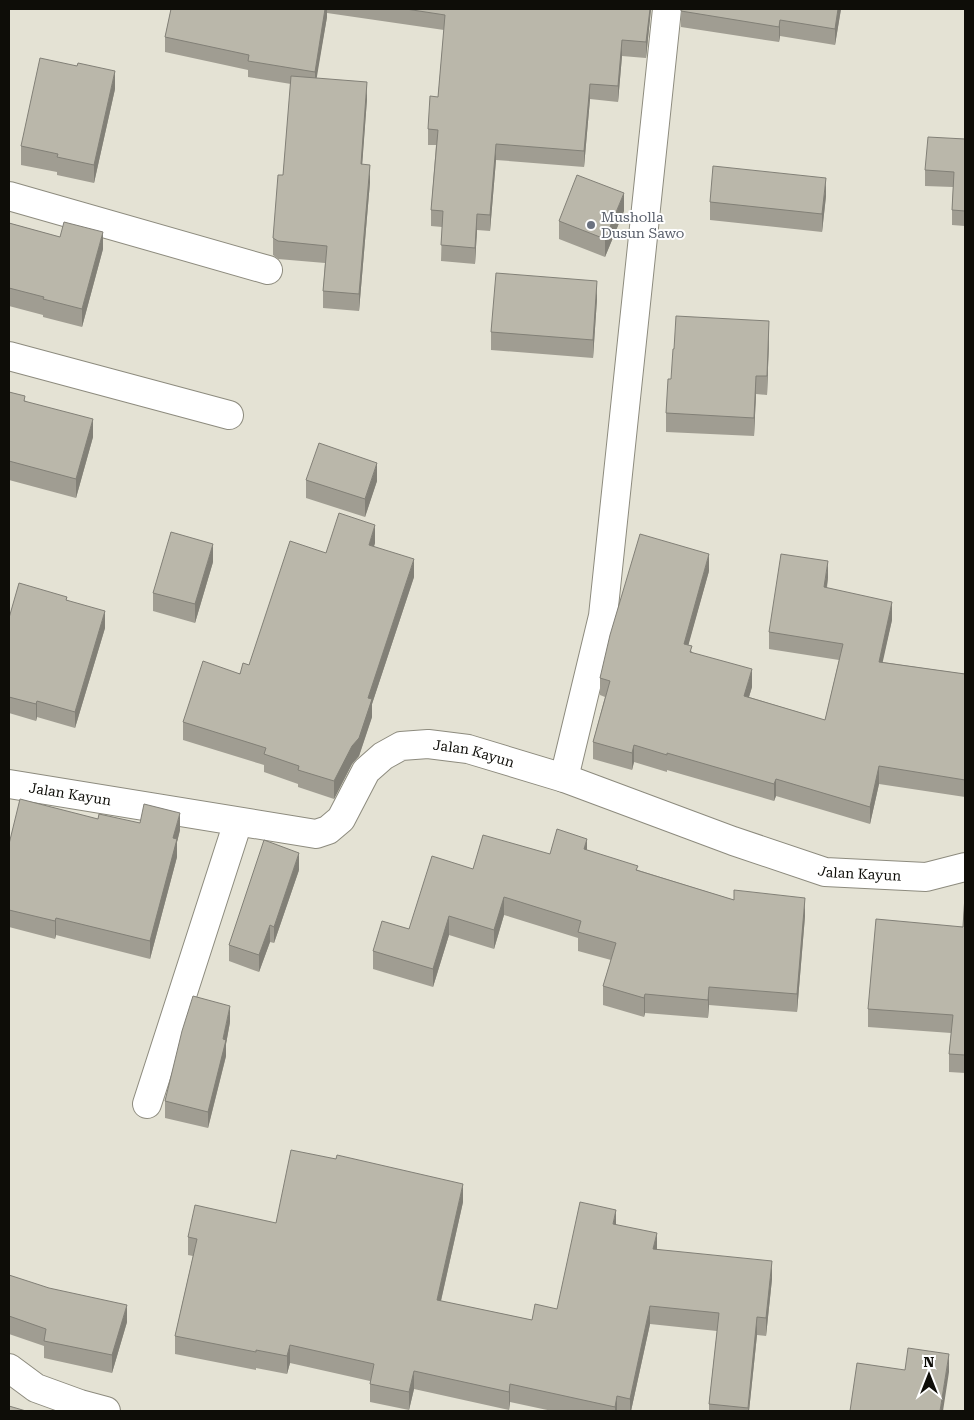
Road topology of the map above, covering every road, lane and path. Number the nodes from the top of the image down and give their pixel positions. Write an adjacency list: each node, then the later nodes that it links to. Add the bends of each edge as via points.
1 (667, 9): 6 (street, via 603,616)
2 (9, 196): 3 (street)
3 (268, 270)
4 (9, 356): 5 (street)
5 (228, 415)
6 (564, 778): 8 (street, Jalan Kayun, via 468,749 428,744 401,746 366,771 341,818 328,830 316,834); 9 (street, Jalan Kayun, via 825,872 926,877)
7 (9, 784): 8 (street, Jalan Kayun)
8 (238, 822): 10 (street)
9 (965, 867)
10 (147, 1104)
11 (9, 1368): 12 (street, via 36,1388)
12 (105, 1411)

